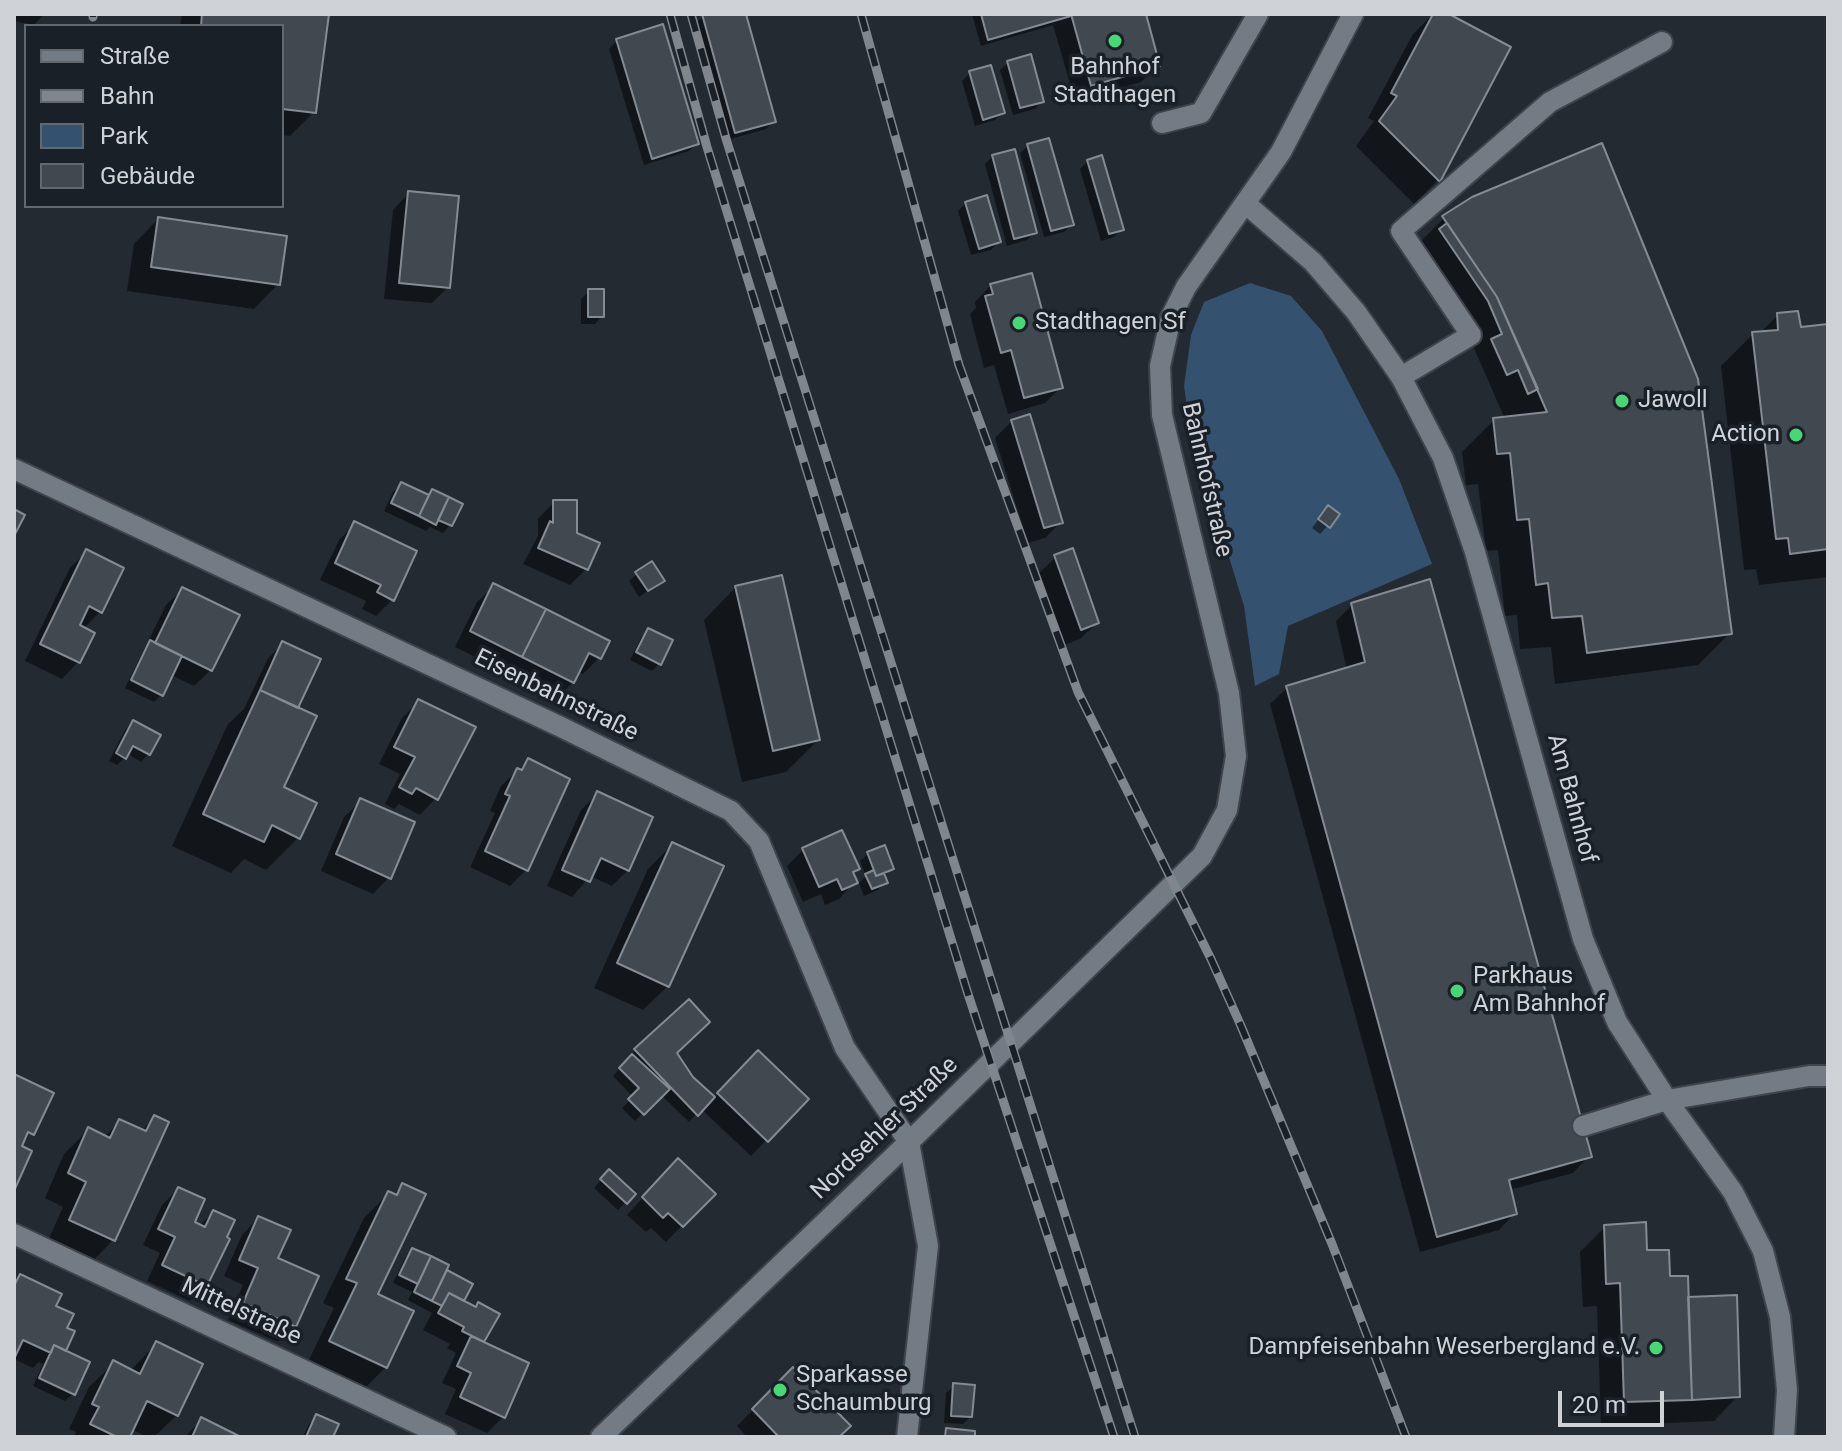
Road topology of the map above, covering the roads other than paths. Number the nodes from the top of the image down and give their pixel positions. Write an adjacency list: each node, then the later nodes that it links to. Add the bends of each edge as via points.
1 (1258, 14): 4 (street, via 1201,113)
2 (1353, 14): 5 (street, Bahnhofstraße, via 1281,152)
3 (1662, 42): 6 (street, via 1550,102 1401,231 1471,335)
4 (1162, 123)
5 (1246, 204): 6 (street, Am Bahnhof, via 1313,262); 8 (street, Bahnhofstraße, via 1186,287 1171,317 1160,366 1162,415 1229,693 1236,756 1227,810)
6 (1401, 377): 10 (street, Am Bahnhof, via 1443,458 1475,552 1583,939 1617,1022)
7 (14, 469): 12 (street, Eisenbahnstraße, via 731,811 759,841 845,1048)
8 (1202, 856): 12 (street, Nordsehler Straße)
9 (1828, 1076): 10 (street)
10 (1667, 1100): 11 (street); 17 (street, Am Bahnhof, via 1733,1192 1763,1251 1780,1317 1787,1390)
11 (1583, 1126)
12 (909, 1142): 15 (street, Nordsehler Straße); 16 (street, via 928,1246)
13 (14, 1234): 14 (street, Mittelstraße)
14 (446, 1437)
15 (601, 1437)
16 (907, 1437)
17 (1784, 1437)

